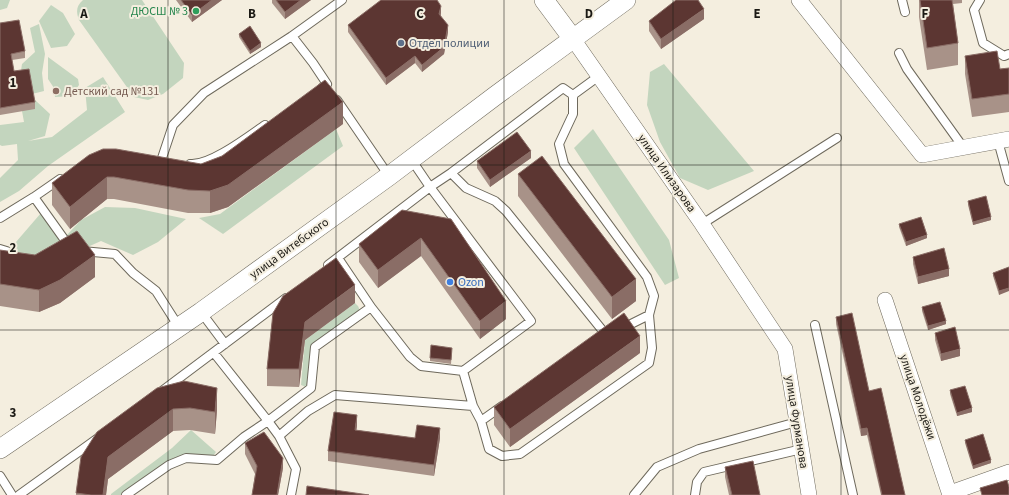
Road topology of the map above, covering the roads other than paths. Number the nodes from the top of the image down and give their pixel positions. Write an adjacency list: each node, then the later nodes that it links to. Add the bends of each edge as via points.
1 (342, 0): 8 (lane)
2 (544, 0): 9 (street, улица Илизарова)
3 (626, 0): 9 (street, улица Витебского)
4 (799, 0): 19 (street, via 922,155)
5 (902, 0): 7 (lane)
6 (980, 0): 11 (lane, via 974,10 982,43 1004,56)
7 (905, 12)
8 (292, 36): 13 (lane); 21 (lane, via 204,93 173,125)
9 (572, 39): 12 (street, улица Илизарова); 20 (street, улица Витебского)
10 (899, 53): 19 (lane, via 907,69)
11 (1009, 54)
12 (599, 76): 15 (lane); 30 (street, улица Илизарова)
13 (327, 84): 14 (lane); 25 (lane)
14 (314, 93)
15 (573, 95): 23 (lane, via 563,88); 39 (lane, via 573,114 559,144 564,164 646,277 654,296)
16 (269, 122): 22 (lane, via 226,152 196,165)
17 (837, 138): 30 (lane)
18 (1004, 140): 19 (street); 26 (lane)
19 (963, 147)
20 (411, 160): 25 (street, улица Витебского); 27 (lane)
21 (161, 161)
22 (182, 163)
23 (451, 173): 27 (lane); 39 (lane, via 466,188 495,201 506,211 604,338)
24 (65, 176): 28 (lane)
25 (389, 176): 38 (street, улица Витебского)
26 (1009, 181)
27 (430, 187): 33 (lane); 45 (lane, via 530,320)
28 (34, 197): 29 (lane); 41 (lane, via 68,250 115,254 133,273 156,291)
29 (0, 218)
30 (702, 224): 43 (street, улица Илизарова)
31 (0, 249): 32 (lane)
32 (24, 254)
33 (338, 258): 34 (lane); 37 (lane)
34 (319, 272)
35 (294, 292): 42 (lane)
36 (885, 300): 58 (street, улица Молодёжи)
37 (371, 307): 45 (lane, via 410,358 421,366); 49 (lane, via 315,347 311,388)
38 (201, 312): 41 (street, улица Витебского); 42 (lane)
39 (649, 315): 50 (lane, via 652,348 649,363 520,454 502,456 489,449)
40 (815, 325): 66 (lane)
41 (179, 327): 54 (street, улица Витебского)
42 (226, 344): 44 (lane)
43 (785, 349): 51 (street, улица Фурманова)
44 (214, 353): 46 (lane); 49 (lane)
45 (463, 371): 48 (lane)
46 (157, 394)
47 (508, 403): 50 (lane)
48 (473, 406): 50 (lane); 53 (lane, via 335,395 308,412)
49 (268, 421): 53 (lane); 61 (lane, via 217,460 186,458 169,465)
50 (481, 421)
51 (797, 422): 55 (street, улица Фурманова); 63 (lane, via 699,449 657,467)
52 (107, 431): 60 (lane)
53 (279, 436): 62 (lane, via 296,469)
54 (0, 449)
55 (802, 450): 64 (lane, via 704,472 697,482); 65 (street, улица Фурманова)
56 (1009, 472): 58 (street)
57 (0, 476): 59 (lane)
58 (950, 494)
59 (12, 495)
60 (19, 495)
61 (126, 495)
62 (291, 495)
63 (634, 495)
64 (695, 495)
65 (809, 495)
66 (853, 495)

